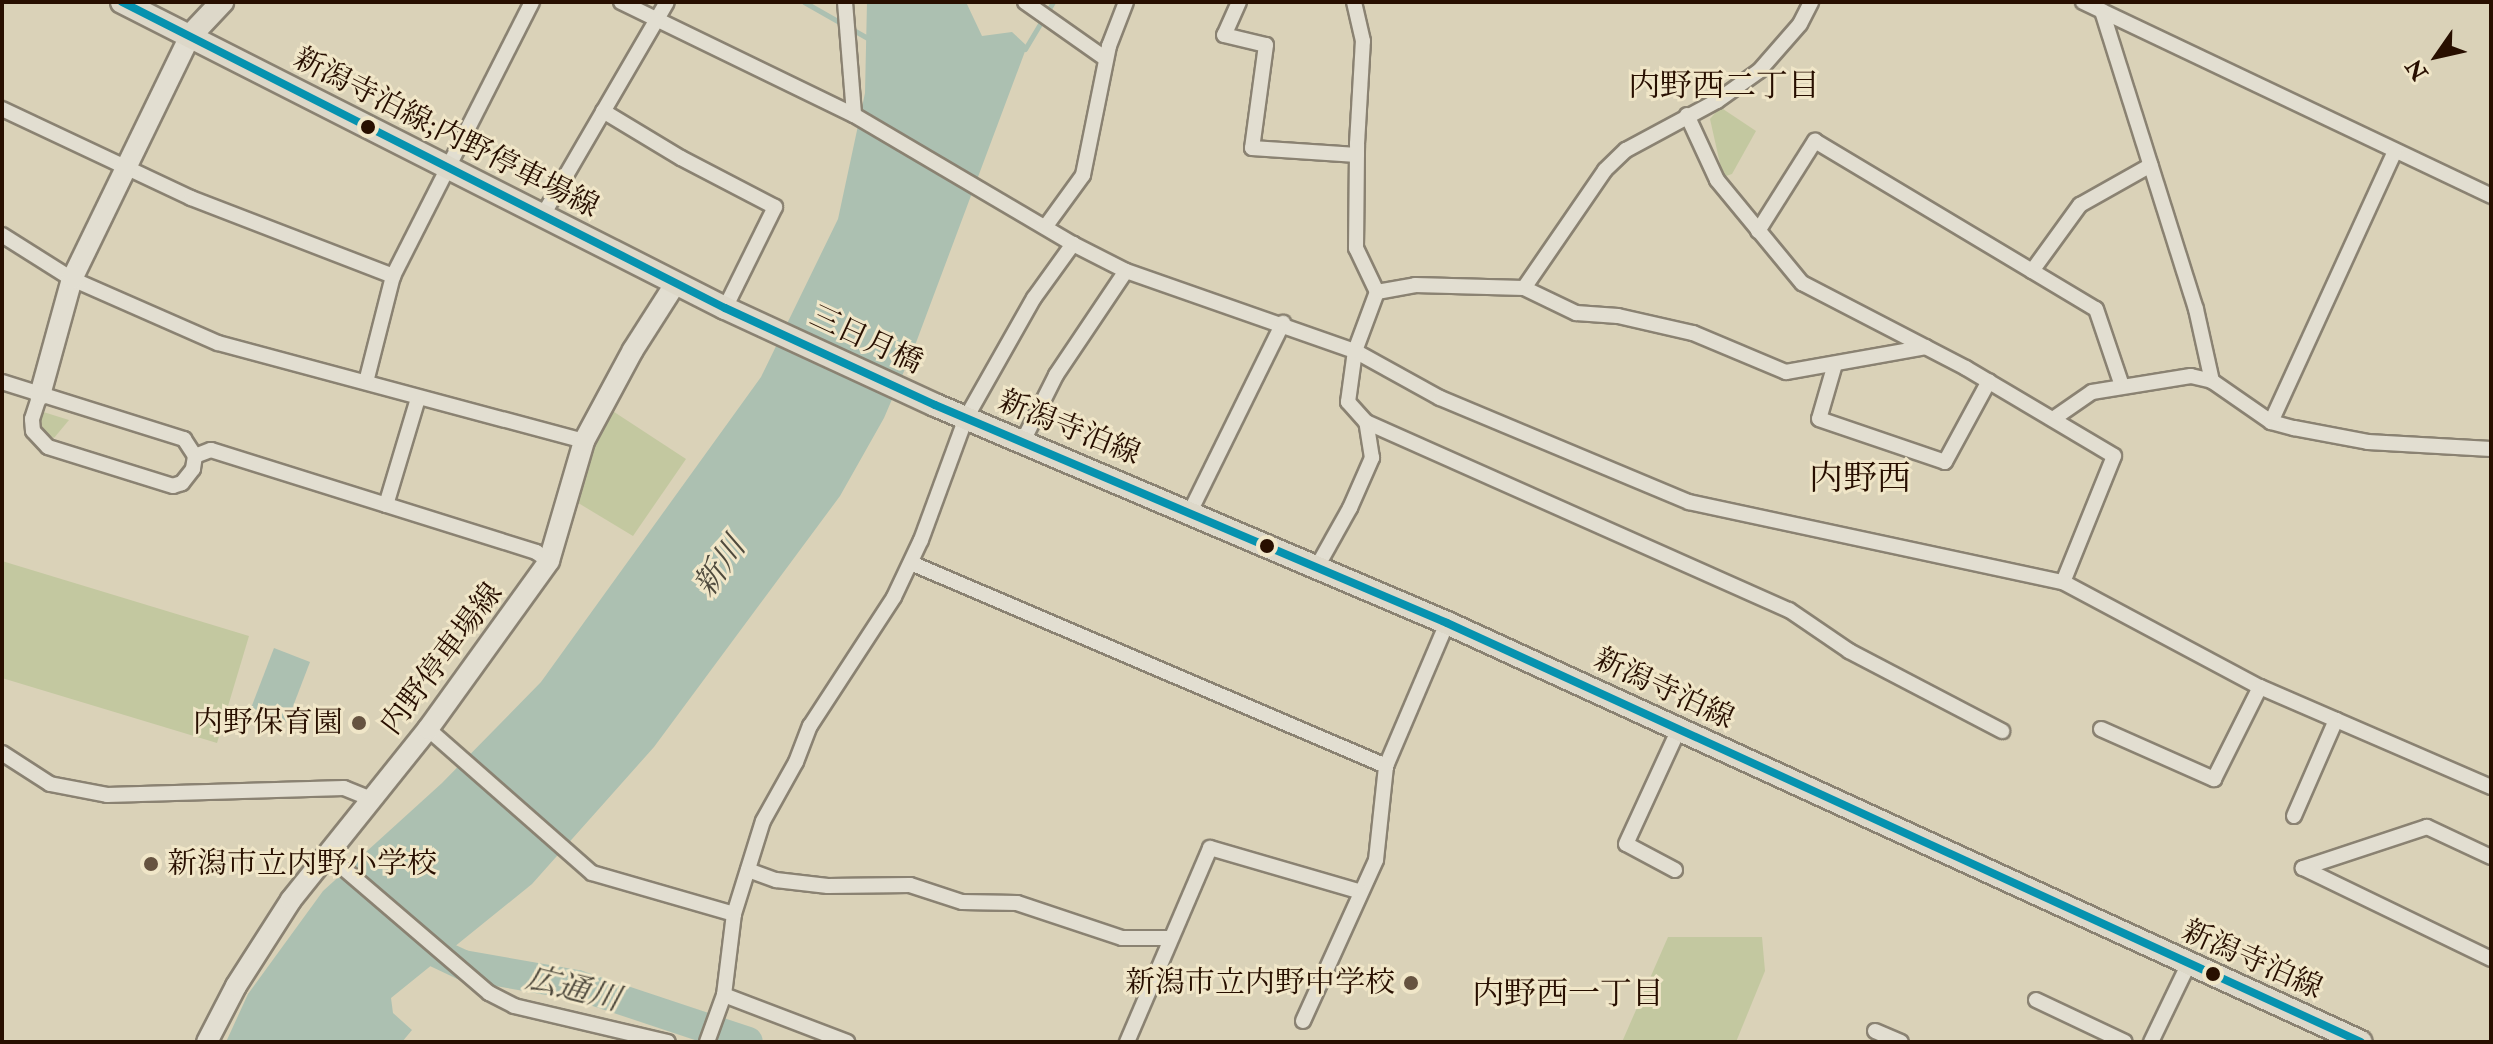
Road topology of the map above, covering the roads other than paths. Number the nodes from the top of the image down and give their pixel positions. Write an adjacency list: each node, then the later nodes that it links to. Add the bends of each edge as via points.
1 (122, 2): 15 (main road, 新潟寺泊線;内野停車場線)
2 (222, 2): 15 (main road)
3 (532, 2): 24 (street)
4 (621, 2): 14 (street)
5 (667, 2): 14 (street)
6 (845, 2): 19 (street)
7 (1025, 2): 16 (street)
8 (1126, 2): 16 (street)
9 (1239, 2): 22 (street, via 1224,35 1266,45 1252,148)
10 (1354, 2): 22 (street, via 1363,41)
11 (1811, 2): 20 (street, via 1786,42 1759,71)
12 (2083, 2): 13 (street)
13 (2102, 11): 21 (street); 23 (street)
14 (656, 18): 18 (street); 19 (street)
15 (190, 36): 24 (main road, 新潟寺泊線;内野停車場線); 25 (main road)
16 (1106, 59): 28 (street, via 1083,175)
17 (2, 109): 25 (street)
18 (603, 111): 27 (street); 39 (street, via 775,207)
19 (854, 115): 28 (street)
20 (1687, 115): 29 (street, via 1717,180); 37 (street, via 1626,150 1605,170)
21 (2395, 151): 26 (street); 55 (street)
22 (1357, 155): 38 (street, via 1356,248)
23 (2151, 165): 33 (street, via 2080,205); 45 (street, via 2196,309)
24 (450, 166): 27 (main road, 新潟寺泊線;内野停車場線); 34 (street)
25 (126, 170): 34 (street); 35 (main road)
26 (2491, 196)
27 (543, 215): 36 (main road, 新潟寺泊線;内野停車場線)
28 (1046, 226): 31 (street)
29 (1758, 231): 33 (street, via 1815,141); 41 (street, via 1802,283)
30 (2, 235): 35 (street)
31 (1073, 244): 32 (street); 52 (street, via 1034,298)
32 (1126, 271): 40 (street); 57 (street, via 1056,375)
33 (2032, 271): 48 (street, via 2096,309)
34 (393, 276): 47 (street)
35 (72, 279): 47 (street, via 218,343); 49 (main road)
36 (675, 284): 39 (main road); 56 (main road, 内野停車場線)
37 (1524, 288): 38 (street, via 1415,285); 43 (street, via 1576,313 1618,316 1693,333 1786,372)
38 (1377, 292): 42 (street)
39 (725, 308): 51 (main road, 三日月橋)
40 (1283, 323): 42 (street); 61 (street)
41 (1927, 347): 43 (street); 44 (street)
42 (1355, 351): 54 (street, via 1348,402); 65 (street, via 1440,398 1689,502)
43 (1835, 364): 44 (street, via 1819,419 1945,462)
44 (1989, 381): 53 (street)
45 (2212, 381): 48 (street, via 2191,376); 55 (street)
46 (2, 382): 49 (street)
47 (366, 382): 50 (street)
48 (2122, 386): 53 (street, via 2092,392)
49 (40, 395): 59 (street, via 184,439); 59 (street, via 33,431 48,447 173,486 188,478)
50 (418, 398): 56 (street); 60 (street)
51 (935, 405): 52 (main road, 新潟寺泊線)
52 (966, 418): 57 (main road, 新潟寺泊線); 63 (street)
53 (2053, 419): 65 (street, via 2114,456)
54 (1366, 422): 64 (street, via 1372,458); 72 (street, via 1789,610 1849,651)
55 (2271, 422): 58 (street, via 2368,442)
56 (584, 441): 62 (main road, 内野停車場線)
57 (1023, 441): 61 (main road, 新潟寺泊線)
58 (2491, 449)
59 (195, 456): 60 (street, via 211,450)
60 (386, 505): 62 (street, via 536,552)
61 (1190, 512): 64 (main road, 新潟寺泊線)
62 (549, 561): 69 (main road, 内野停車場線)
63 (911, 563): 74 (street); 80 (street, via 810,726 763,821)
64 (1317, 567): 66 (main road, 新潟寺泊線)
65 (2063, 582): 67 (street)
66 (1447, 623): 70 (main road, 新潟寺泊線); 74 (street)
67 (2260, 687): 68 (street); 71 (street, via 2214,779)
68 (2336, 720): 75 (street); 77 (street)
69 (428, 729): 76 (main road, 内野停車場線); 83 (street, via 592,873)
70 (1679, 729): 81 (street, via 1626,844); 86 (main road, 新潟寺泊線)
71 (2101, 729)
72 (2002, 731)
73 (2, 753): 76 (street, via 50,784 107,795 344,788)
74 (1386, 766): 82 (street, via 1376,860)
75 (2491, 787)
76 (374, 800): 78 (main road, 内野停車場線)
77 (2294, 816)
78 (328, 855): 91 (main road, 内野停車場線, via 263,942); 92 (street, via 489,993 514,1006)
79 (2491, 857): 85 (street, via 2427,827 2303,868)
80 (748, 870): 83 (street); 84 (street, via 776,880 828,886 910,885 962,902 1017,903 1122,938)
81 (1675, 870)
82 (1361, 892): 84 (street, via 1210,848); 89 (street)
83 (734, 914): 87 (street)
84 (1169, 938): 95 (street)
85 (2491, 959)
86 (2188, 965): 98 (street); 99 (main road, 新潟寺泊線)
87 (723, 999): 93 (street); 94 (street)
88 (2036, 1000): 97 (street)
89 (1303, 1021)
90 (1875, 1031): 96 (street)
91 (207, 1042)
92 (668, 1042)
93 (707, 1042)
94 (847, 1042)
95 (1127, 1042)
96 (1901, 1042)
97 (2125, 1042)
98 (2151, 1042)
99 (2361, 1042)

